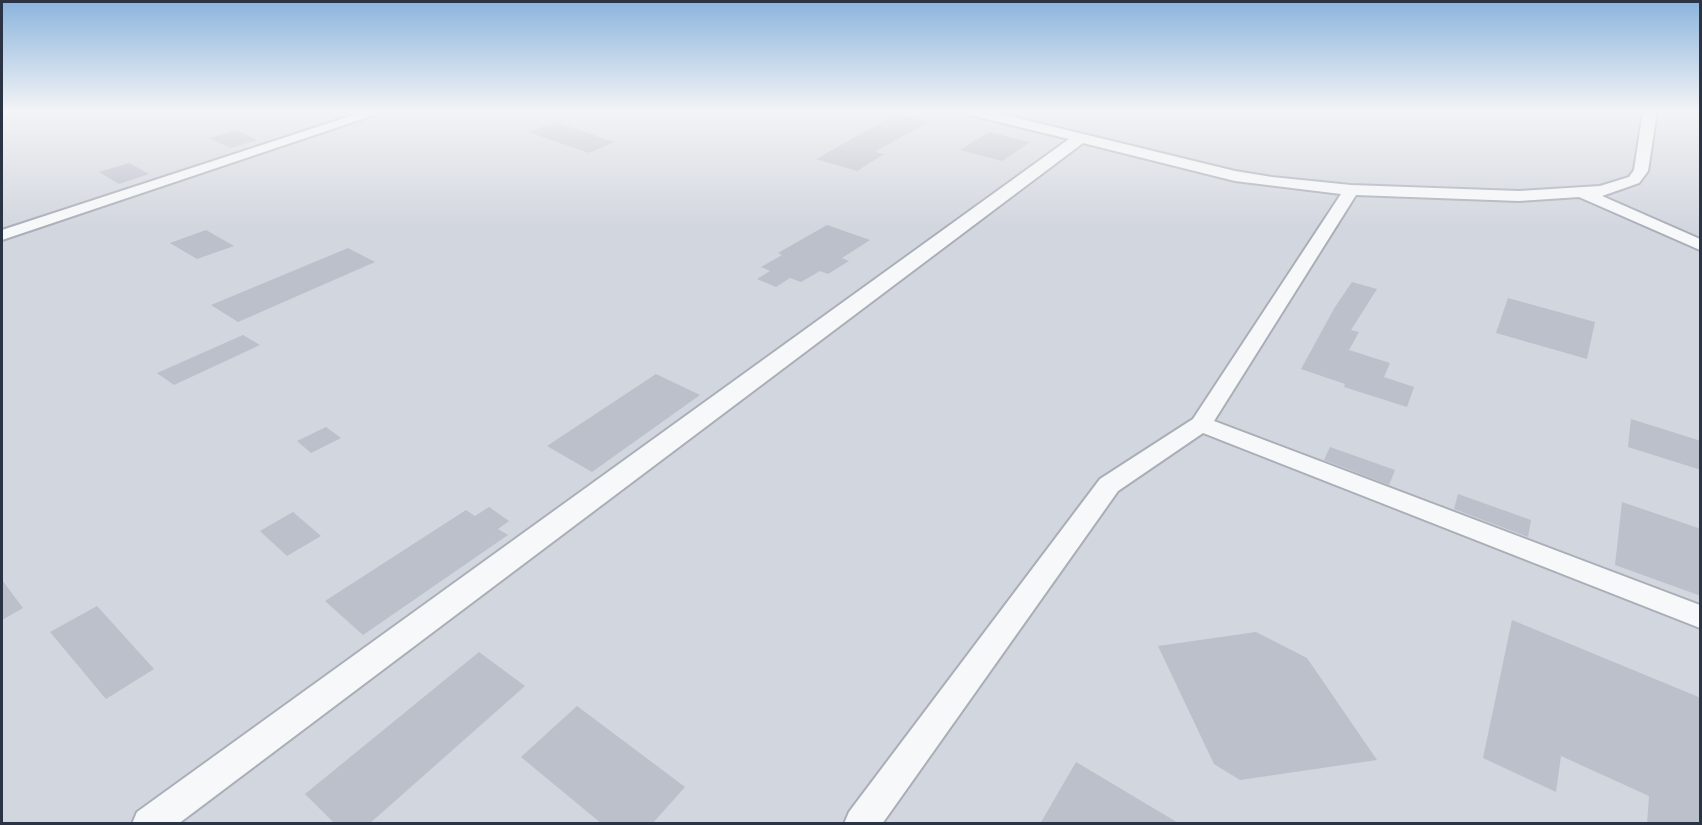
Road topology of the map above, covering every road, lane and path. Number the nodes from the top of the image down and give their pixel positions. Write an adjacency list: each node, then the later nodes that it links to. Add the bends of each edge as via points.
1 (262, 150): 7 (street)
2 (1064, 150): 11 (street)
3 (1127, 150): 5 (street, via 1235,176)
4 (1644, 150): 6 (street, via 1641,171 1634,180)
5 (1351, 190): 6 (street, via 1519,196); 9 (street)
6 (1585, 194): 8 (street)
7 (2, 234)
8 (1701, 245)
9 (1201, 424): 10 (street); 12 (street, via 1109,485)
10 (1701, 617)
11 (149, 824)
12 (861, 824)

